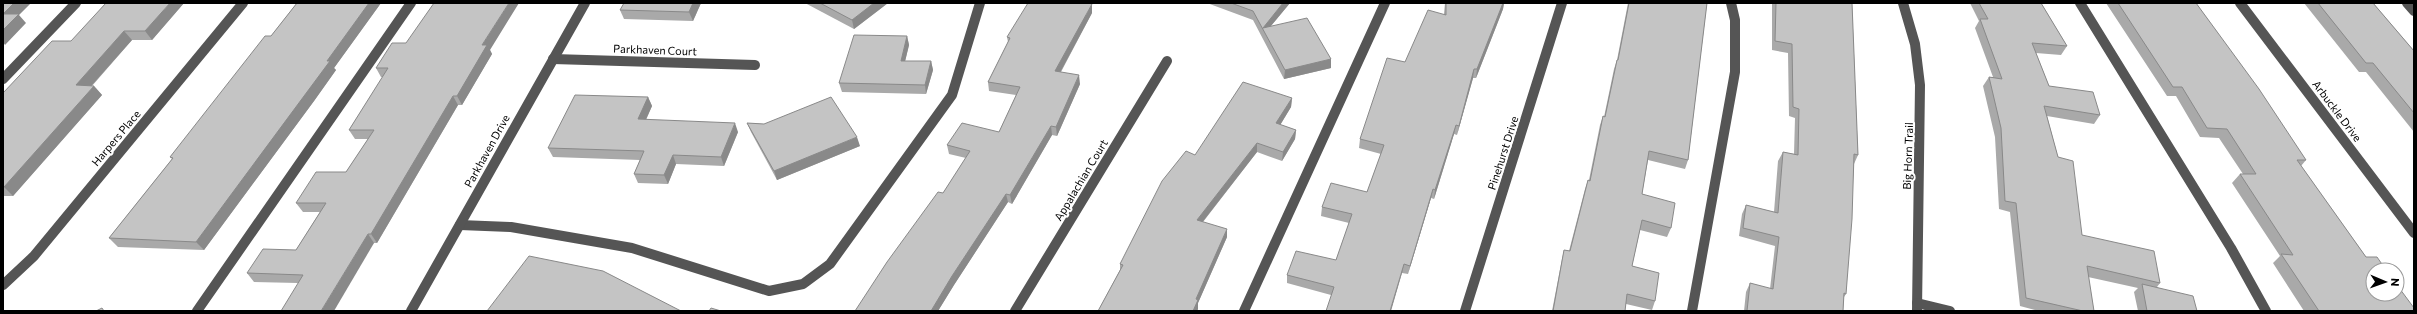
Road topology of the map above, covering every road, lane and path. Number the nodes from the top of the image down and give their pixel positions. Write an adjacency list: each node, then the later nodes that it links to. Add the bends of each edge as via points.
1 (76, 3): 17 (street)
2 (243, 3): 20 (street, Harpers Place, via 34,256)
3 (411, 3): 22 (street)
4 (585, 3): 14 (street, Parkhaven Drive)
5 (980, 3): 18 (street, via 952,95 830,264 805,285 788,290 769,291 632,248 511,227)
6 (1385, 3): 25 (street)
7 (1562, 3): 26 (street, Pinehurst Drive)
8 (1731, 3): 27 (street, via 1735,20 1735,72)
9 (1903, 3): 21 (street, Big Horn Trail, via 1917,56 1922,99)
10 (2080, 3): 29 (street, via 2231,248)
11 (2240, 3): 19 (street, Arbuckle Drive)
12 (2407, 3): 13 (street)
13 (2414, 11)
14 (553, 59): 16 (street, Parkhaven Court); 18 (street, Parkhaven Drive)
15 (1167, 61): 24 (street, Appalachian Court)
16 (756, 65)
17 (3, 79)
18 (460, 225): 23 (street, Parkhaven Drive)
19 (2414, 234)
20 (3, 285)
21 (1917, 307): 28 (street)
22 (197, 311)
23 (411, 311)
24 (1015, 311)
25 (1244, 311)
26 (1466, 311)
27 (1692, 311)
28 (1950, 311)
29 (2266, 311)

